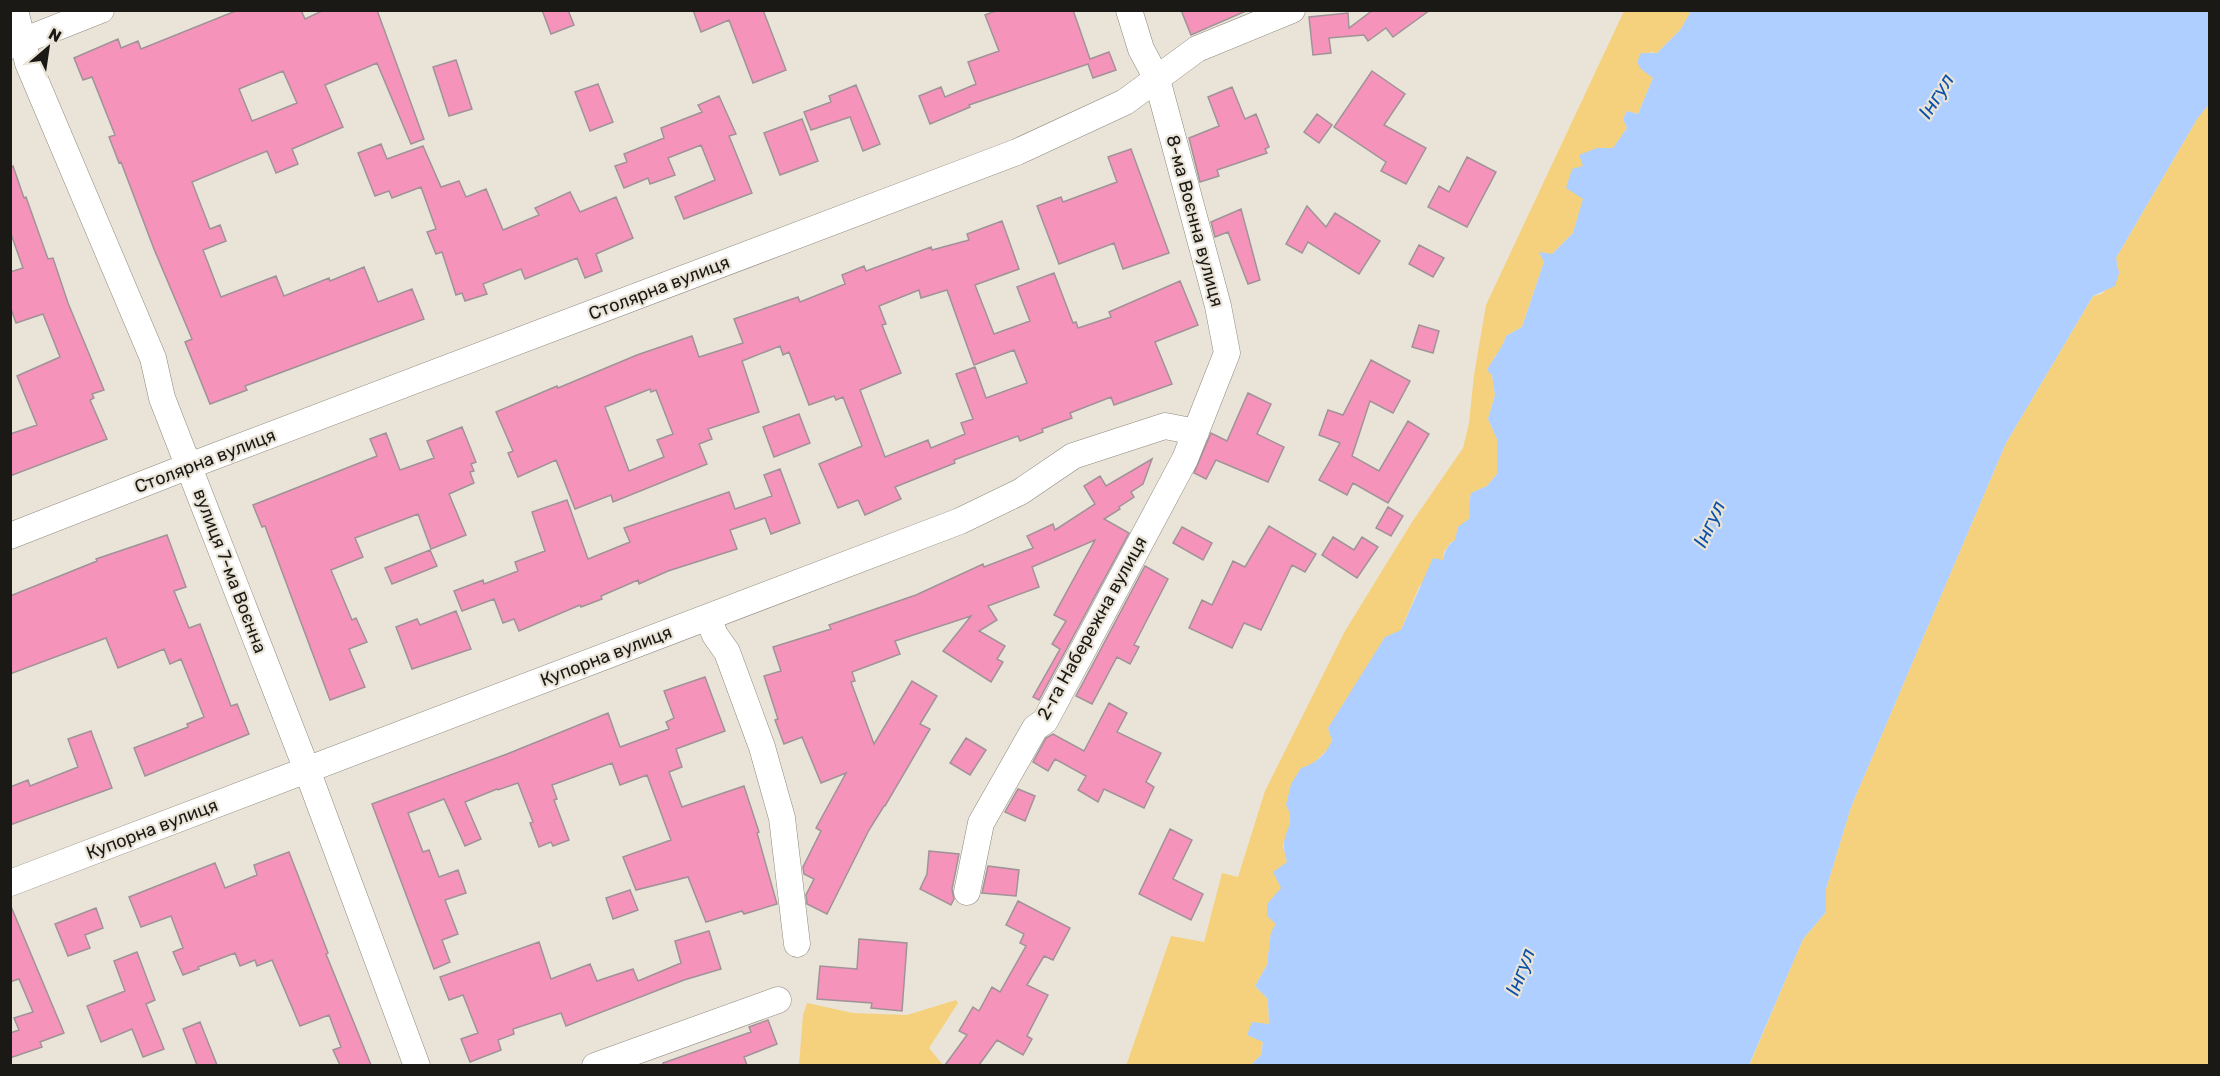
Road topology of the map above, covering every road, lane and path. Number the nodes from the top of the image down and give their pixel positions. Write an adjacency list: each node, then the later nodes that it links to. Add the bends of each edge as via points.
1 (15, 10): 5 (street, вулиця 7-ма Воєнна)
2 (102, 10): 5 (street)
3 (1129, 10): 6 (street, 8-ма Воєнна вулиця, via 1141,49)
4 (1292, 10): 6 (street, Столярна вулиця, via 1197,49)
5 (16, 44): 8 (street, вулиця 7-ма Воєнна, via 33,74 153,358 162,398)
6 (1157, 79): 7 (street, 8-ма Воєнна вулиця, via 1227,353); 8 (street, Столярна вулиця, via 1125,102 1017,152)
7 (1196, 432): 10 (street, Купорна вулиця, via 1165,426 1073,456 1020,492 960,521); 13 (street, 2-га Набережна вулиця, via 1045,721 1035,728 981,823)
8 (189, 466): 9 (street, Столярна вулиця); 11 (street, вулиця 7-ма Воєнна)
9 (10, 536)
10 (708, 618): 11 (street, Купорна вулиця); 14 (street, via 727,652 762,747 782,818)
11 (307, 770): 12 (street, Купорна вулиця); 16 (street, вулиця 7-ма Воєнна)
12 (10, 883)
13 (967, 891)
14 (797, 944)
15 (778, 1000): 17 (street)
16 (417, 1065)
17 (596, 1065)

